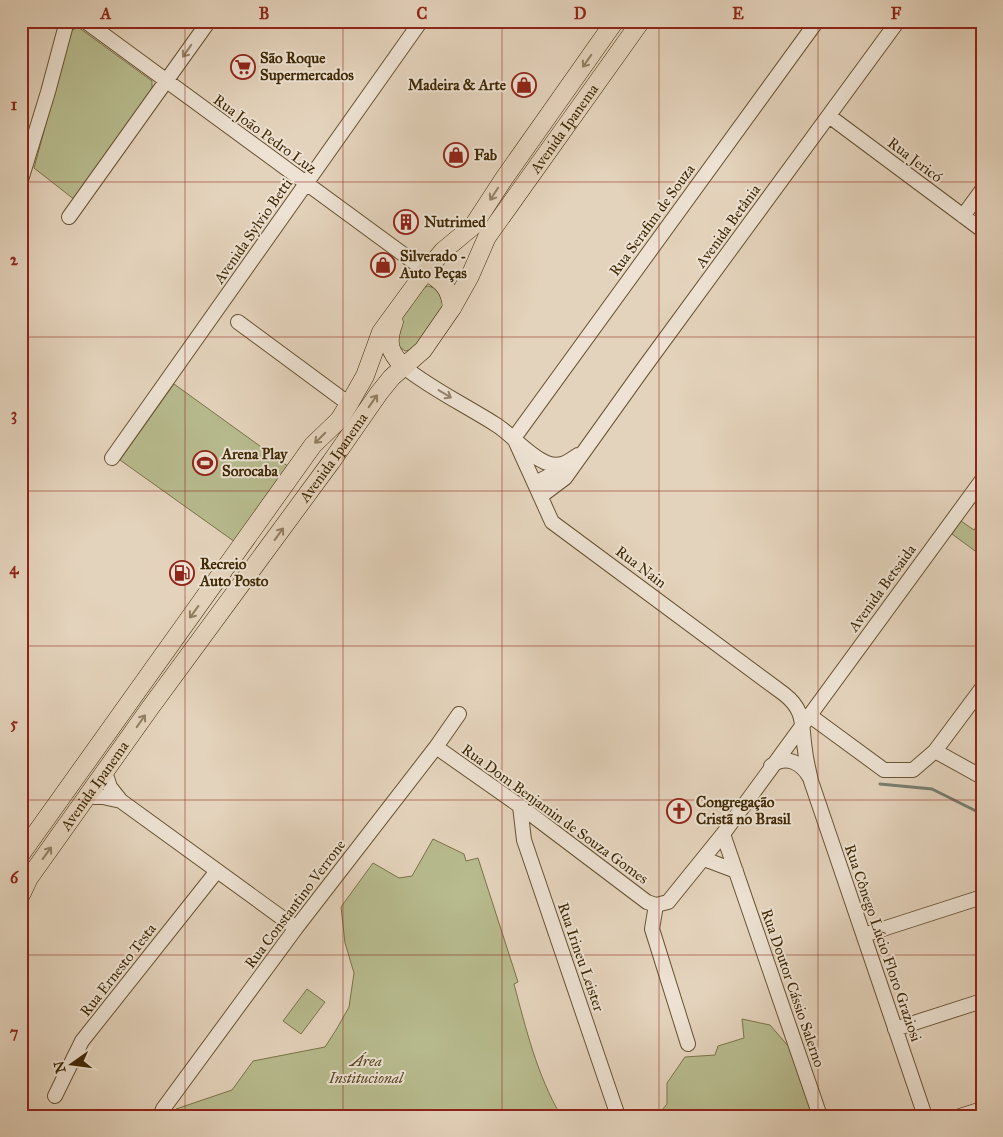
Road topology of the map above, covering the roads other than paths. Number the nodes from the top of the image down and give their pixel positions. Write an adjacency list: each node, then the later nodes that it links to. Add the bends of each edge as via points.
1 (67, 21): 11 (street)
2 (85, 21): 9 (street, Rua João Pedro Luz)
3 (209, 21): 9 (street, one-way to 9)
4 (421, 21): 12 (street, Avenida Sylvio Betti)
5 (615, 21): 17 (main road, Avenida Ipanema, one-way to 17, via 473,226)
6 (641, 21): 19 (main road, Avenida Ipanema, via 487,237)
7 (816, 21): 23 (street, Rua Serafim de Souza)
8 (898, 21): 10 (street, Avenida Betânia)
9 (166, 82): 12 (street, Rua João Pedro Luz); 15 (street)
10 (829, 116): 14 (street, Rua Jericó); 24 (street, Avenida Betânia)
11 (21, 180)
12 (306, 184): 17 (street, Rua João Pedro Luz); 25 (street, Avenida Sylvio Betti)
13 (982, 190): 14 (street)
14 (963, 216): 16 (street, Rua Jericó)
15 (70, 217)
16 (982, 230)
17 (426, 271): 18 (main road, Avenida Ipanema); 19 (main road, via 445,285)
18 (410, 291): 21 (main road, via 389,336 392,352); 22 (main road, Avenida Ipanema, via 381,332 365,376)
19 (452, 308): 21 (main road, Avenida Ipanema, via 423,350)
20 (238, 322): 22 (street)
21 (404, 367): 23 (street, one-way to 23); 40 (main road, Avenida Ipanema, one-way to 21, via 379,393)
22 (349, 404): 47 (main road, Avenida Ipanema, one-way to 47, via 339,420 313,445)
23 (514, 438): 24 (street, via 546,463 565,464); 28 (street, Rua Nain)
24 (585, 450): 26 (street, Avenida Betânia); 28 (street, Avenida Betânia)
25 (112, 458)
26 (565, 478): 28 (street, Avenida Betânia, via 545,493); 29 (street, Avenida Betânia, via 551,500)
27 (982, 480): 32 (street, Avenida Betsaida)
28 (537, 488): 29 (street, Rua Nain)
29 (552, 522): 31 (street, Rua Nain)
30 (982, 688): 37 (street)
31 (787, 696): 32 (street, via 815,700); 34 (street, Rua Nain); 35 (street, Rua Nain, via 795,725)
32 (823, 696): 34 (street, Avenida Betsaida)
33 (459, 714): 36 (street, Rua Constantino Verrone)
34 (806, 719): 35 (street, Avenida Betsaida); 37 (street, Rua Nain, via 884,770 912,770); 42 (street, Rua Cônego Lúcio Floro Graziosi, via 805,752)
35 (789, 742): 38 (street, Rua Cônego Lúcio Floro Graziosi, via 785,756); 39 (street, Avenida Betsaida)
36 (436, 747): 45 (street, Rua Dom Benjamin de Souza Gomes); 54 (street, Rua Constantino Verrone)
37 (935, 751): 41 (street)
38 (791, 761): 39 (street); 42 (street, Rua Cônego Lúcio Floro Graziosi, via 806,770)
39 (771, 766): 46 (street, Avenida Betsaida)
40 (105, 772): 43 (main road, Avenida Ipanema); 44 (street, via 110,787)
41 (982, 778)
42 (811, 781): 55 (street, Rua Cônego Lúcio Floro Graziosi)
43 (88, 796): 44 (street); 51 (main road, Avenida Ipanema, one-way to 43, via 29,878)
44 (121, 801): 49 (street)
45 (520, 806): 53 (street, Rua Dom Benjamin de Souza Gomes, via 647,902); 62 (street, Rua Irineu Leister, via 524,840)
46 (723, 834): 48 (street, Avenida Betsaida); 50 (street, Rua Doutor Cássio Salerno)
47 (21, 854)
48 (704, 858): 50 (street); 53 (street, Avenida Betsaida, via 668,902)
49 (218, 871): 54 (street); 59 (street, Rua Ernesto Testa, via 82,1042)
50 (736, 871): 63 (street, Rua Doutor Cássio Salerno)
51 (21, 895)
52 (982, 897): 55 (street)
53 (656, 905): 58 (street, via 652,929)
54 (296, 928): 61 (street, Rua Constantino Verrone)
55 (864, 936): 57 (street, Rua Cônego Lúcio Floro Graziosi)
56 (982, 1001): 57 (street)
57 (895, 1029): 64 (street, Rua Cônego Lúcio Floro Graziosi)
58 (688, 1044)
59 (55, 1096)
60 (982, 1109): 65 (street)
61 (161, 1116)
62 (618, 1116)
63 (820, 1116)
64 (925, 1116)
65 (960, 1116)

